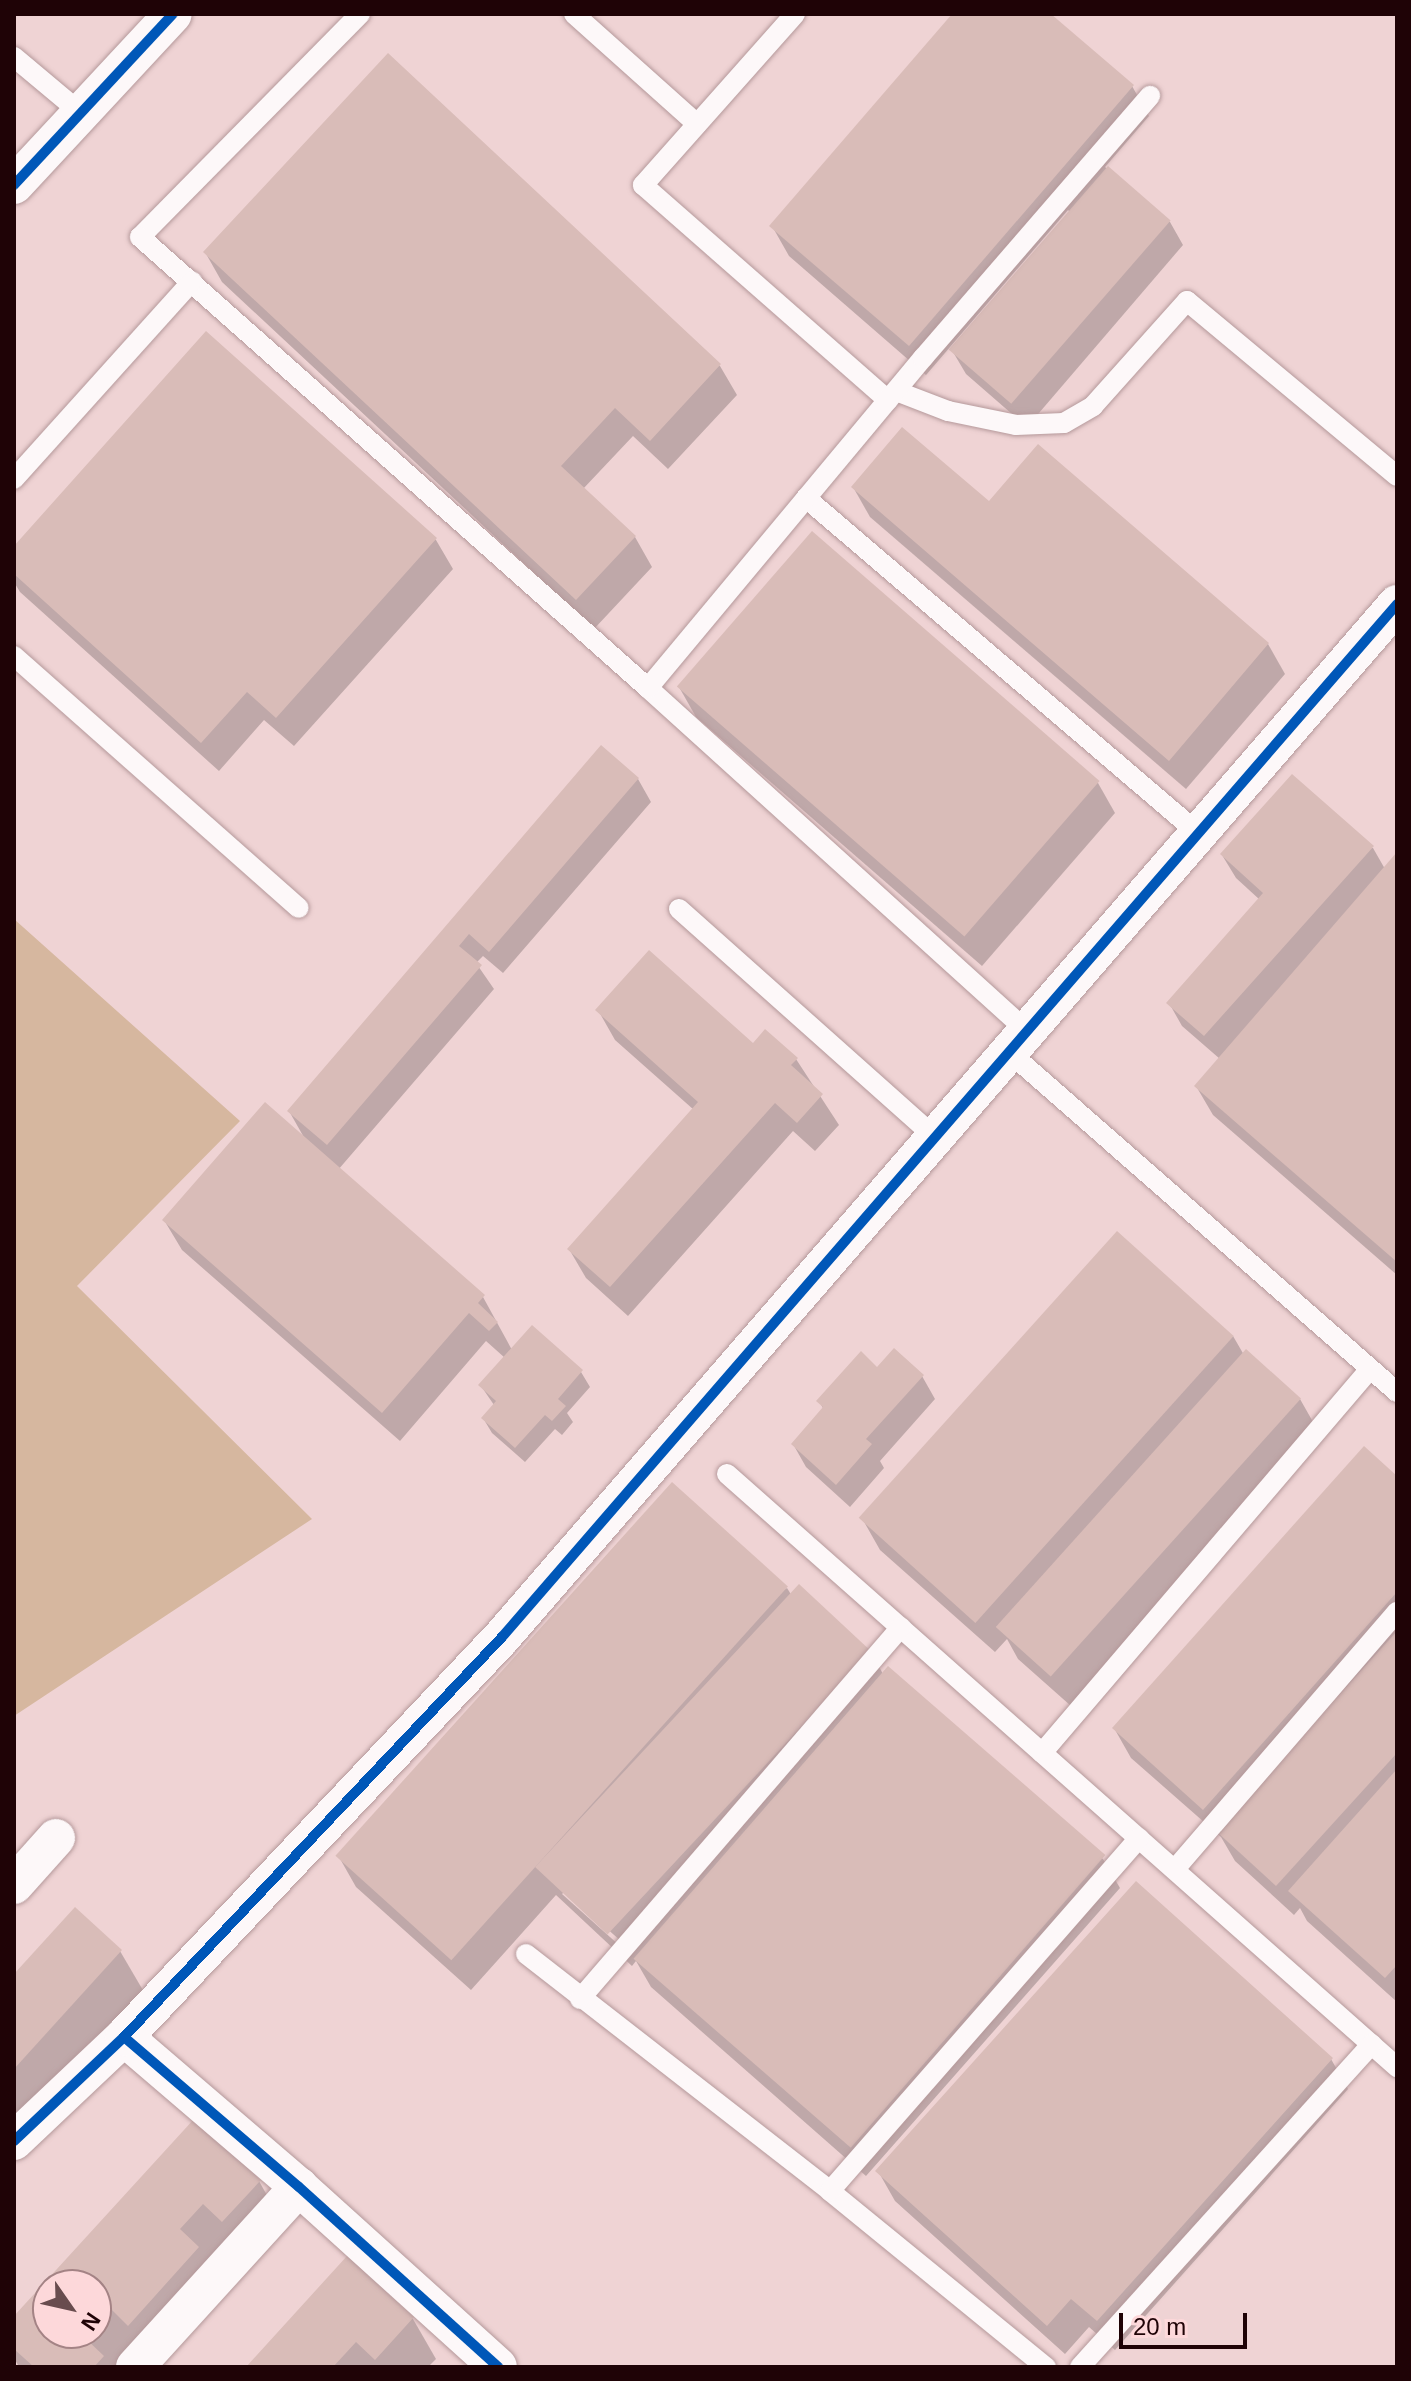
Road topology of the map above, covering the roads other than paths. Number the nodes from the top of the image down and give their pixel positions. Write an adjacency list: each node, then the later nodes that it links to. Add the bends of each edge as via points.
1 (173, 14): 7 (street)
2 (360, 14): 10 (lane, via 140,237)
3 (574, 14): 8 (lane)
4 (795, 14): 8 (lane)
5 (14, 57): 7 (lane)
6 (1150, 96): 11 (lane)
7 (81, 113): 9 (street)
8 (697, 124): 11 (lane, via 643,185)
9 (14, 185)
10 (192, 281): 13 (lane); 17 (lane)
11 (892, 395): 12 (lane, via 1016,425 1064,423 1093,406 1187,301); 14 (lane)
12 (1397, 476)
13 (14, 479)
14 (806, 498): 17 (lane); 18 (lane)
15 (1397, 604): 18 (street)
16 (14, 656): 19 (lane)
17 (648, 688): 21 (lane)
18 (1198, 833): 21 (street)
19 (299, 908)
20 (679, 909): 22 (lane)
21 (1018, 1042): 22 (street); 23 (lane)
22 (935, 1137): 35 (street, via 502,1637)
23 (1370, 1369): 24 (lane); 28 (lane)
24 (1397, 1392)
25 (727, 1474): 27 (lane)
26 (1397, 1612): 31 (lane)
27 (901, 1627): 28 (lane); 34 (lane)
28 (1042, 1753): 30 (lane)
29 (56, 1838): 32 (street)
30 (1139, 1838): 31 (lane); 40 (lane)
31 (1175, 1869): 36 (lane)
32 (14, 1885)
33 (526, 1954): 34 (lane)
34 (580, 1999): 40 (lane)
35 (124, 2037): 38 (street); 39 (street)
36 (1372, 2044): 37 (lane); 44 (lane)
37 (1397, 2067)
38 (14, 2141)
39 (299, 2187): 41 (street); 42 (street)
40 (830, 2191): 43 (lane)
41 (135, 2367)
42 (498, 2367)
43 (1046, 2367)
44 (1080, 2367)

